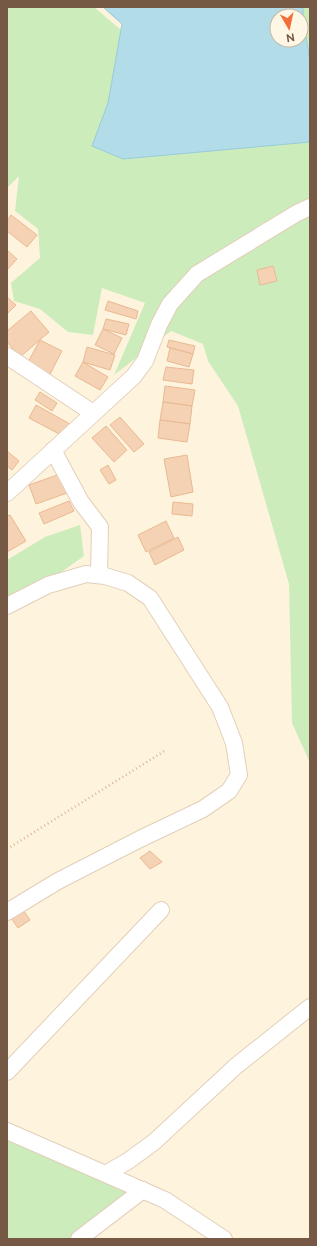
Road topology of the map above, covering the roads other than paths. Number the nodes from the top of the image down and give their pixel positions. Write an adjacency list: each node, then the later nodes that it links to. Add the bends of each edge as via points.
1 (310, 207): 3 (street, via 197,274 170,304 145,361 134,376)
2 (7, 356): 3 (street)
3 (93, 413): 4 (street)
4 (53, 450): 5 (street); 6 (street, via 81,502 100,527)
5 (7, 493)
6 (99, 575): 7 (street, via 86,574 48,584); 9 (street, via 128,583 150,598 220,707 234,743 239,775 229,791 203,809 58,881)
7 (7, 606)
8 (161, 910): 11 (street)
9 (7, 912)
10 (310, 1007): 13 (street, via 236,1066 154,1142)
11 (7, 1072)
12 (7, 1131): 13 (street)
13 (107, 1173): 14 (street)
14 (143, 1190): 15 (street); 16 (street, via 165,1200)
15 (79, 1239)
16 (224, 1239)

